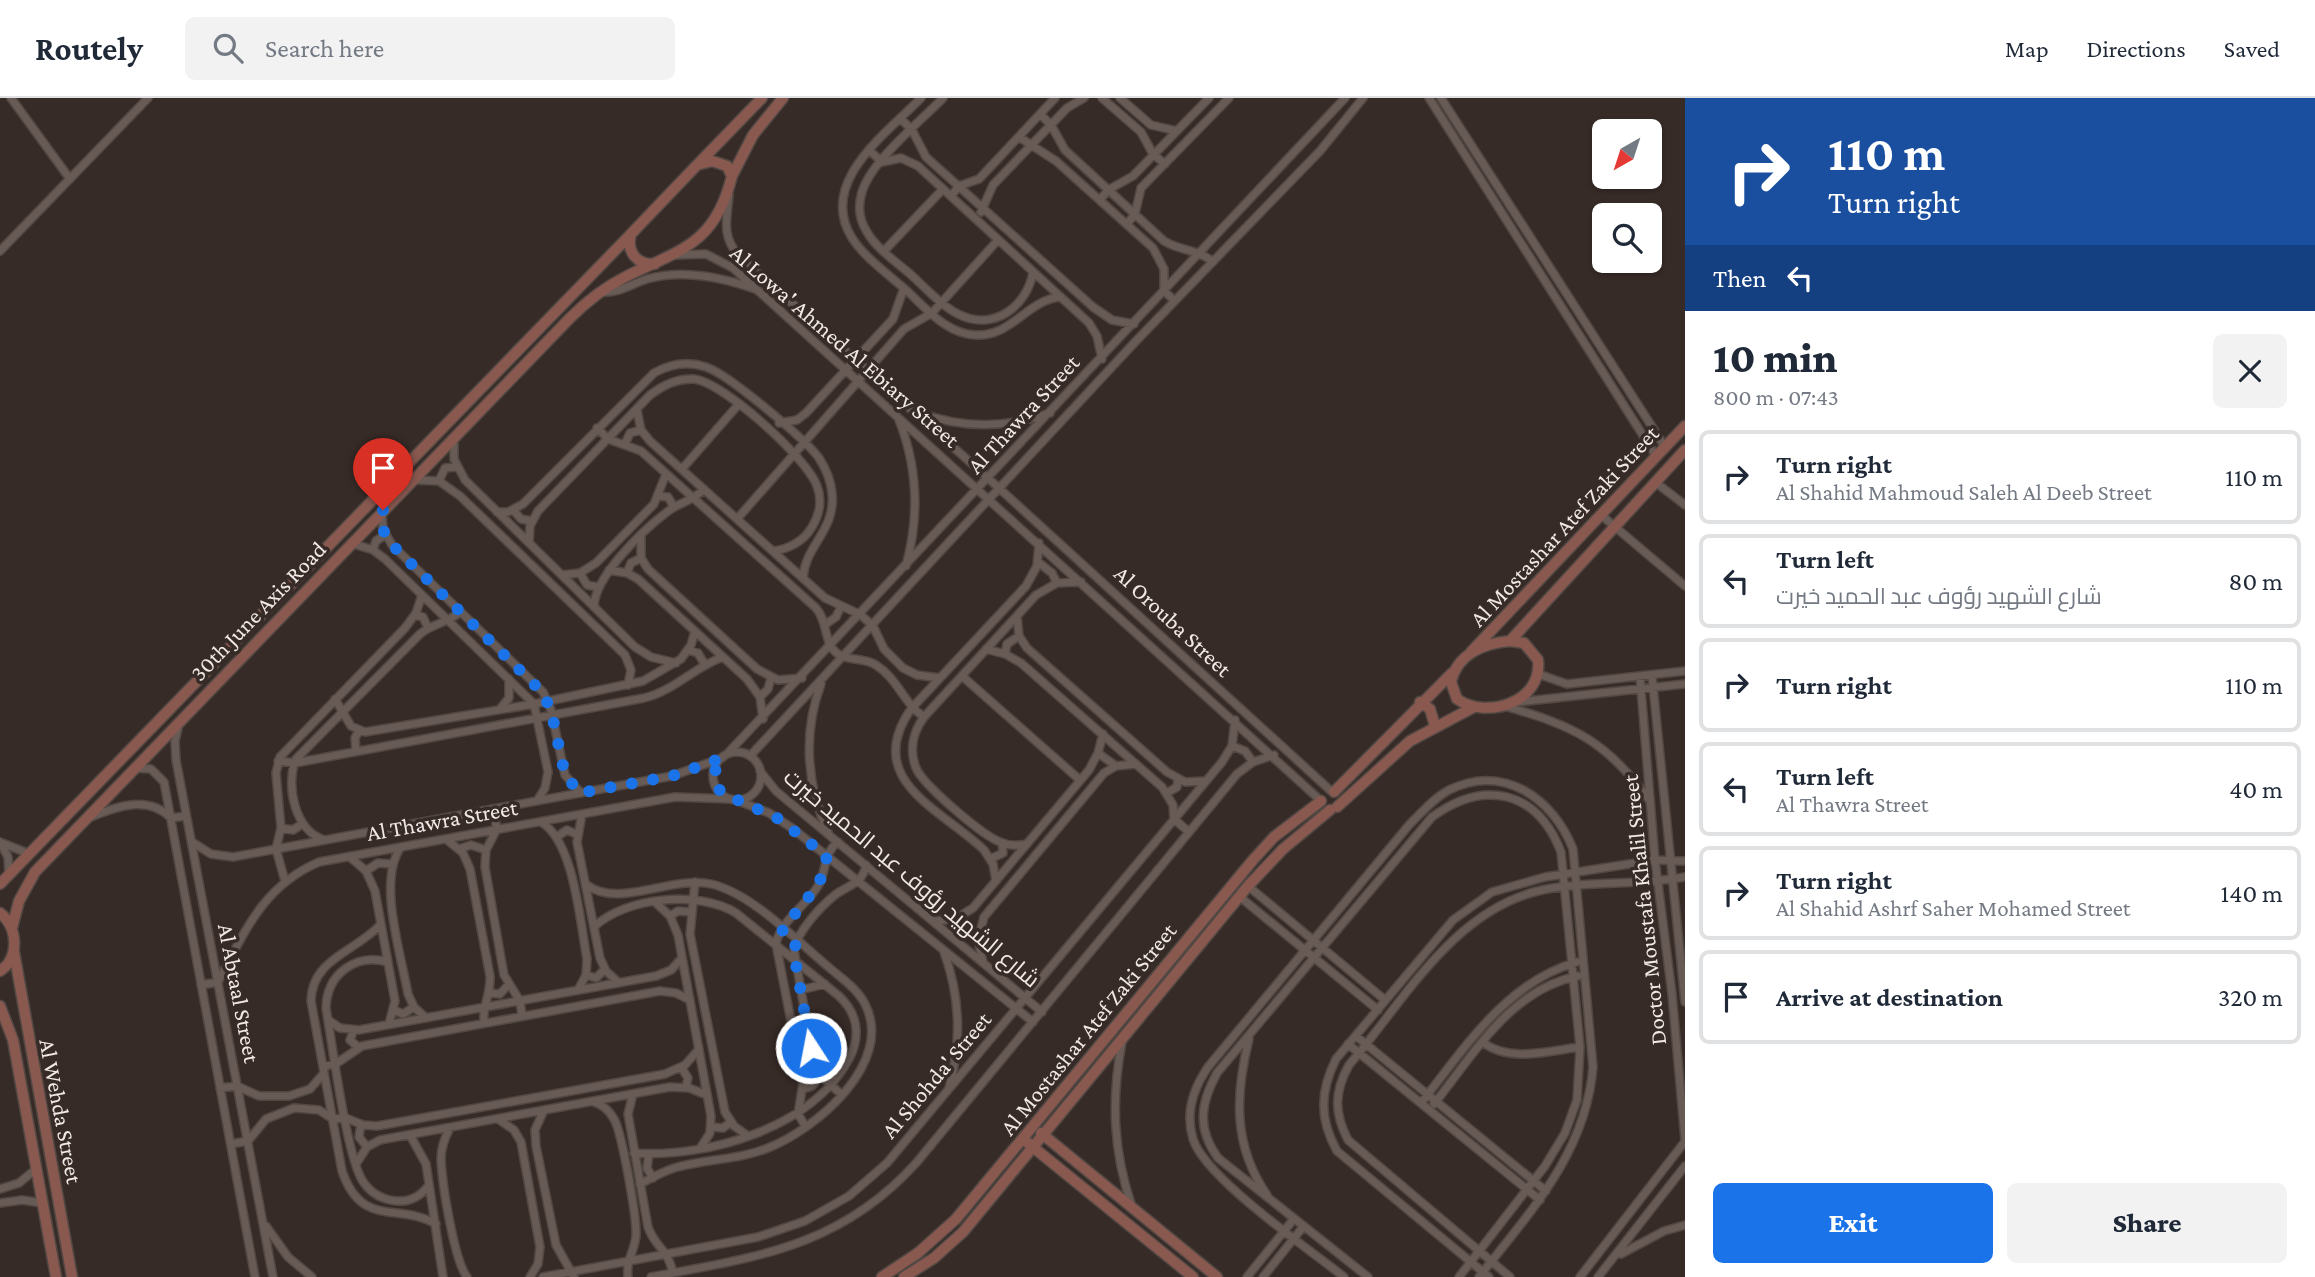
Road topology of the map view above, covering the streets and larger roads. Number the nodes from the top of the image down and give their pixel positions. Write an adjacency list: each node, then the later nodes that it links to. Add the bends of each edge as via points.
1 (11, 98): 30 (street)
2 (148, 98): 30 (street)
3 (762, 98): 28 (street)
4 (783, 98): 29 (street, via 753,135)
5 (921, 98): 18 (street)
6 (943, 98): 20 (street)
7 (1055, 98): 17 (street)
8 (1084, 98): 19 (street)
9 (1101, 98): 25 (street, via 1141,132)
10 (1120, 98): 21 (street, via 1151,125)
11 (1209, 98): 21 (street)
12 (1229, 98): 27 (street)
13 (1345, 98): 47 (street, Al Thawra Street)
14 (1363, 98): 51 (street, Al Thawra Street, via 1320,151)
15 (1429, 98): 88 (street)
16 (1441, 98): 85 (street)
17 (1040, 114): 19 (street); 22 (street)
18 (901, 119): 20 (street); 24 (street)
19 (1051, 125): 23 (street); 34 (street, via 1061,145)
20 (912, 130): 26 (street); 31 (street, via 922,152)
21 (1178, 131): 25 (street)
22 (1019, 137): 23 (street); 31 (street, via 979,179)
23 (1031, 146): 36 (street, via 1056,161); 37 (street, via 993,185)
24 (870, 151): 26 (street); 48 (street, via 849,176 842,207 852,238)
25 (1153, 155): 27 (street); 34 (street, via 1128,180)
26 (882, 162): 33 (street, via 907,160); 43 (street, via 867,181 860,205 866,230)
27 (1165, 164): 38 (street, via 1141,188)
28 (697, 165): 29 (street, via 718,161); 41 (street, 30th June Axis Road)
29 (732, 176): 32 (street, 30th June Axis Road)
30 (70, 179): 45 (street)
31 (959, 186): 35 (street); 37 (street)
32 (729, 188): 49 (street, 30th June Axis Road, via 711,224); 63 (street, Al Lowa' Ahmed Al Ebiary Street, via 725,225 735,251)
33 (943, 189): 35 (street); 46 (street)
34 (1108, 190): 36 (street); 38 (street)
35 (951, 196): 39 (street)
36 (1100, 200): 40 (street)
37 (984, 209): 39 (street); 44 (street)
38 (1135, 214): 40 (street); 47 (street, via 1170,245)
39 (976, 219): 42 (street)
40 (1127, 224): 57 (street, via 1158,255 1164,269)
41 (631, 234): 52 (street, via 629,246 634,256); 246 (street, 30th June Axis Road)
42 (998, 240): 50 (street); 60 (street)
43 (876, 244): 46 (street); 48 (street)
44 (1025, 246): 50 (street); 62 (street, via 1098,312)
45 (0, 251)
46 (884, 251): 60 (street)
47 (1200, 252): 51 (street); 57 (street, Al Thawra Street)
48 (867, 254): 54 (street)
49 (676, 255): 52 (street, 30th June Axis Road); 55 (street, Al Lowa' Ahmed Al Ebiary Street, via 699,253 721,259)
50 (1016, 256): 53 (street)
51 (1213, 262): 59 (street, Al Thawra Street)
52 (655, 264): 56 (street, 30th June Axis Road)
53 (1034, 272): 58 (street); 60 (street, via 1023,299 995,318 968,318)
54 (904, 288): 61 (street); 63 (street, via 893,319)
55 (758, 290): 56 (street, via 716,278 680,275); 65 (street, Al Lowa' Ahmed Al Ebiary Street)
56 (599, 292): 81 (street, 30th June Axis Road)
57 (1164, 292): 59 (street); 62 (street, Al Thawra Street)
58 (1061, 297): 61 (street, via 1046,300 1007,328 990,334 956,331); 64 (street, via 1094,329)
59 (1175, 301): 97 (street, Al Thawra Street)
60 (941, 302): 61 (street)
61 (932, 313): 66 (street, via 904,329)
62 (1134, 324): 64 (street, Al Thawra Street)
63 (856, 359): 65 (street); 66 (street, Al Lowa' Ahmed Al Ebiary Street)
64 (1102, 359): 74 (street, Al Thawra Street)
65 (846, 370): 67 (street, Al Lowa' Ahmed Al Ebiary Street); 77 (street, via 802,417)
66 (867, 370): 67 (street); 73 (street, Al Lowa' Ahmed Al Ebiary Street)
67 (858, 380): 75 (street, Al Lowa' Ahmed Al Ebiary Street); 84 (street)
68 (633, 391): 69 (street); 71 (street, via 661,369 694,364 722,374); 79 (street)
69 (643, 402): 70 (street, via 664,386 694,379 715,386); 72 (street)
70 (738, 405): 76 (street); 90 (street)
71 (762, 408): 76 (street); 77 (street)
72 (637, 410): 80 (street); 82 (street)
73 (913, 410): 74 (street, via 946,421 980,425); 92 (street, Al Lowa' Ahmed Al Ebiary Street)
74 (1051, 413): 92 (street, Al Thawra Street)
75 (898, 416): 98 (street, Al Lowa' Ahmed Al Ebiary Street); 120 (street, via 910,454 915,494)
76 (753, 418): 87 (street)
77 (779, 423): 84 (street)
78 (1685, 426): 85 (street, Al Mostashar Atef Zaki Street)
79 (597, 428): 82 (street); 105 (street)
80 (641, 430): 83 (street, via 630,433); 90 (street)
81 (455, 436): 89 (street); 93 (street, 30th June Axis Road)
82 (608, 439): 83 (street); 109 (street)
83 (625, 444): 91 (street, via 641,451)
84 (805, 445): 87 (street); 125 (street, via 825,468 833,498 830,522 807,560)
85 (1665, 447): 88 (street, Al Mostashar Atef Zaki Street)
86 (1685, 450): 95 (street, Al Mostashar Atef Zaki Street)
87 (796, 456): 108 (street); 117 (street, via 817,484 818,512 802,539)
88 (1656, 456): 107 (street, Al Mostashar Atef Zaki Street)
89 (456, 467): 94 (street, via 444,468); 106 (street)
90 (681, 469): 96 (street)
91 (666, 474): 99 (street); 100 (street)
92 (989, 479): 97 (street, Al Orouba Street); 98 (street, Al Thawra Street)
93 (413, 480): 94 (street); 104 (street, 30th June Axis Road)
94 (439, 481): 157 (street, via 460,496)
95 (1655, 482): 102 (street); 110 (street, Al Mostashar Atef Zaki Street)
96 (704, 489): 100 (street); 108 (street)
97 (1001, 489): 101 (street, Al Thawra Street); 139 (street, Al Orouba Street)
98 (979, 490): 101 (street, Al Orouba Street); 120 (street, Al Thawra Street)
99 (659, 496): 103 (street, via 668,497); 122 (street, via 596,563)
100 (694, 499): 103 (street); 141 (street, via 816,608)
101 (991, 500): 115 (street, Al Orouba Street); 142 (street, Al Thawra Street)
102 (1685, 505)
103 (674, 507): 112 (street)
104 (383, 510): 111 (street); 113 (street, 30th June Axis Road)
105 (513, 510): 106 (street); 109 (street, via 521,519)
106 (497, 512): 114 (street)
107 (1601, 515): 110 (street); 131 (street, Al Mostashar Atef Zaki Street)
108 (737, 519): 117 (street)
109 (532, 521): 114 (street)
110 (1616, 527): 128 (street); 134 (street, Al Mostashar Atef Zaki Street)
111 (385, 535): 116 (street); 135 (street)
112 (640, 538): 118 (street); 121 (street)
113 (351, 543): 116 (street); 188 (street, 30th June Axis Road)
114 (529, 543): 124 (street)
115 (1039, 543): 119 (street); 126 (street, Al Orouba Street)
116 (373, 550): 130 (street)
117 (773, 551): 125 (street)
118 (641, 558): 123 (street, via 631,563); 164 (street, via 757,669)
119 (1038, 562): 127 (street); 168 (street, via 1026,586)
120 (905, 568): 137 (street, Al Thawra Street)
121 (609, 570): 123 (street); 129 (street)
122 (580, 573): 124 (street); 129 (street, via 587,585)
123 (627, 573): 144 (street)
124 (562, 575): 133 (street)
125 (803, 578): 132 (street)
126 (1081, 582): 127 (street); 145 (street, Al Orouba Street)
127 (1057, 583): 138 (street, via 1036,595)
128 (1685, 586)
129 (597, 587): 133 (street)
130 (422, 595): 136 (street); 140 (street)
131 (1524, 597): 134 (street, via 1526,608); 152 (street, Al Mostashar Atef Zaki Street)
132 (841, 606): 137 (street); 141 (street)
133 (594, 607): 150 (street)
134 (1538, 611): 147 (street, Al Mostashar Atef Zaki Street)
135 (460, 612): 140 (street); 178 (street)
136 (415, 615): 143 (street, via 423,617); 177 (street)
137 (861, 615): 142 (street); 148 (street, Al Thawra Street)
138 (1017, 616): 146 (street); 149 (street)
139 (1145, 621): 145 (street); 209 (street, Al Orouba Street)
140 (450, 622): 143 (street); 169 (street)
141 (826, 624): 148 (street)
142 (873, 626): 155 (street, Al Thawra Street); 168 (street, via 884,649 903,668 917,676)
143 (428, 628): 185 (street)
144 (695, 631): 151 (street); 154 (street)
145 (1136, 631): 191 (street, Al Orouba Street)
146 (1020, 636): 153 (street, via 1007,643); 208 (street, via 1031,652)
147 (1510, 641): 152 (street); 161 (street, via 1531,647 1538,660)
148 (831, 647): 155 (street); 165 (street, Al Thawra Street)
149 (986, 649): 153 (street); 162 (street)
150 (640, 650): 156 (street); 157 (street)
151 (688, 650): 156 (street); 158 (street, via 698,653)
152 (1471, 652): 160 (street)
153 (1005, 654): 194 (street)
154 (723, 657): 158 (street); 176 (street)
155 (842, 658): 167 (street, Al Thawra Street); 184 (street, via 866,660 880,667 899,686)
156 (677, 663): 172 (street)
157 (630, 665): 172 (street)
158 (705, 665): 186 (street, via 654,695)
159 (1685, 671): 163 (street)
160 (1453, 673): 179 (street); 182 (street, via 1452,691 1457,699)
161 (1538, 674): 170 (street); 181 (street, via 1529,689)
162 (962, 676): 187 (street); 210 (street)
163 (1652, 676): 166 (street); 173 (street, Doctor Moustafa Khalil Street)
164 (771, 677): 165 (street, via 786,681); 176 (street)
165 (802, 677): 190 (street, Al Thawra Street)
166 (1640, 677): 170 (street); 174 (street, Doctor Moustafa Khalil Street)
167 (823, 678): 200 (street, Al Thawra Street); 233 (street, via 812,717 809,757 815,797)
168 (940, 678): 184 (street)
169 (508, 679): 180 (street); 183 (street, via 510,693)
170 (1567, 684): 175 (street, via 1564,692)
171 (1685, 684): 173 (street)
172 (628, 685): 178 (street)
173 (1654, 687): 174 (street); 250 (street, Doctor Moustafa Khalil Street)
174 (1642, 688): 175 (street); 219 (street, Doctor Moustafa Khalil Street)
175 (1568, 696): 181 (street)
176 (760, 697): 190 (street)
177 (335, 699): 185 (street); 201 (street, via 286,747)
178 (548, 701): 180 (street); 186 (street)
179 (1420, 702): 192 (street, via 1433,714); 213 (street)
180 (534, 704): 183 (street); 189 (street)
181 (1509, 704): 182 (street); 219 (street, via 1578,732 1621,765)
182 (1474, 707): 192 (street, Al Mostashar Atef Zaki Street)
183 (500, 709): 193 (street)
184 (911, 709): 187 (street); 249 (street, via 896,741 905,783)
185 (343, 711): 193 (street, via 348,723); 203 (street)
186 (552, 715): 189 (street); 214 (street, via 565,775)
187 (924, 717): 240 (street, via 912,746 920,777)
188 (182, 718): 206 (street, 30th June Axis Road); 223 (street, Al Abtaal Street, via 175,748)
189 (538, 718): 196 (street); 218 (street, via 548,772)
190 (763, 719): 199 (street, Al Thawra Street)
191 (1235, 720): 195 (street); 198 (street, Al Orouba Street)
192 (1435, 726): 221 (street, Al Mostashar Atef Zaki Street, via 1403,746)
193 (359, 731): 196 (street)
194 (1102, 734): 197 (street); 204 (street)
195 (1232, 746): 202 (street, via 1245,751); 211 (street, Al Shohda' Street)
196 (356, 751): 203 (street)
197 (1098, 753): 205 (street); 210 (street)
198 (1274, 755): 202 (street, Al Shohda' Street); 212 (street, Al Orouba Street)
199 (725, 756): 200 (street, via 739,752); 214 (street, Al Thawra Street, via 672,776); 216 (street, via 714,773 715,784)
200 (750, 756): 207 (street)
201 (278, 761): 203 (street); 229 (street, via 275,773)
202 (1253, 762): 231 (street, Al Shohda' Street, via 1237,774)
203 (295, 763): 228 (street, via 292,775)
204 (1136, 764): 205 (street); 215 (street)
205 (1116, 766): 285 (street, via 1100,778 984,917)
206 (133, 768): 224 (street, Al Abtaal Street, via 146,767 161,778); 227 (street, 30th June Axis Road)
207 (761, 771): 216 (street, via 756,791 747,798); 233 (street, شارع الشهيد رؤوف عبد الحميد خيرت, via 776,791)
208 (1178, 779): 211 (street); 215 (street, via 1177,787)
209 (1317, 779): 212 (street); 213 (street, Al Orouba Street)
210 (1080, 780): 241 (street)
211 (1206, 781): 225 (street, Al Shohda' Street)
212 (1309, 788): 217 (street, Al Orouba Street)
213 (1333, 792): 217 (street, via 1324,793); 221 (street, via 1339,799)
214 (580, 793): 218 (street, Al Thawra Street)
215 (1167, 793): 225 (street)
216 (734, 799): 222 (street, Al Thawra Street, via 675,797); 247 (street, شارع الشهيد رؤوف عبد الحميد خيرت, via 777,818)
217 (1321, 800): 221 (street, via 1324,808); 363 (street, Al Mostashar Atef Zaki Street, via 1253,860)
218 (537, 801): 220 (street, Al Thawra Street)
219 (1651, 802): 251 (street, Doctor Moustafa Khalil Street)
220 (493, 809): 230 (street); 236 (street, Al Thawra Street)
221 (1334, 809): 268 (street, Al Mostashar Atef Zaki Street, via 1283,849)
222 (582, 814): 226 (street, Al Thawra Street); 232 (street)
223 (186, 816): 224 (street); 238 (street, Al Abtaal Street)
224 (171, 818): 227 (street, via 157,807 133,804); 311 (street, Al Abtaal Street)
225 (1174, 819): 231 (street); 317 (street, Al Shohda' Street)
226 (540, 821): 230 (street, Al Thawra Street); 234 (street)
227 (81, 822): 282 (street, 30th June Axis Road, via 30,879)
228 (302, 824): 229 (street, via 293,831); 236 (street)
229 (281, 828): 243 (street)
230 (497, 829): 235 (street, Al Thawra Street); 245 (street)
231 (1189, 832): 328 (street, Al Shohda' Street)
232 (576, 834): 234 (street, via 567,831); 267 (street)
233 (830, 835): 239 (street, شارع الشهيد رؤوف عبد الحميد خيرت)
234 (558, 836): 304 (street, via 587,958)
235 (446, 839): 242 (street, Al Thawra Street); 244 (street)
236 (325, 840): 243 (street, Al Thawra Street)
237 (0, 842): 246 (street); 258 (street, via 8,857)
238 (192, 842): 243 (street, Al Thawra Street, via 226,857); 308 (street, Al Abtaal Street)
239 (838, 842): 247 (street); 254 (street, شارع الشهيد رؤوف عبد الحميد خيرت)
240 (1002, 843): 241 (street); 249 (street, via 1003,853)
241 (1027, 844): 263 (street)
242 (401, 847): 248 (street, Al Thawra Street); 253 (street)
243 (276, 849): 262 (street)
244 (459, 849): 245 (street, via 471,845); 316 (street, via 470,869 490,976)
245 (486, 850): 312 (street, via 485,867)
246 (30, 854): 258 (street, 30th June Axis Road)
247 (827, 856): 265 (street, شارع الشهيد رؤوف عبد الحميد خيرت); 284 (street, via 819,884)
248 (349, 857): 255 (street); 262 (street, Al Thawra Street, via 319,862)
249 (990, 859): 263 (street)
250 (1672, 859): 251 (street); 252 (street); 260 (street, Doctor Moustafa Khalil Street)
251 (1655, 860): 256 (street); 261 (street, Doctor Moustafa Khalil Street)
252 (1685, 861)
253 (392, 863): 255 (street, via 378,863); 323 (street, via 389,882)
254 (866, 865): 265 (street); 280 (street, شارع الشهيد رؤوف عبد الحميد خيرت)
255 (366, 871): 281 (street)
256 (1577, 873): 257 (street); 269 (street); 286 (street, via 1565,828 1538,798 1505,784 1468,783 1448,791 1409,825)
257 (1564, 874): 270 (street); 289 (street, via 1554,834 1530,808 1501,796 1465,797 1432,817); 319 (street, via 1510,885 1472,904)
258 (9, 875): 266 (street, 30th June Axis Road)
259 (1685, 877): 260 (street)
260 (1673, 879): 261 (street); 321 (street, Doctor Moustafa Khalil Street)
261 (1658, 880): 269 (street); 386 (street, Doctor Moustafa Khalil Street)
262 (285, 881): 308 (street, Al Thawra Street, via 255,911)
263 (996, 881): 279 (street, via 973,908)
264 (695, 882): 271 (street); 273 (street); 284 (street, via 734,893)
265 (858, 882): 287 (street, via 834,896); 291 (street, شارع الشهيد رؤوف عبد الحميد خيرت)
266 (0, 884)
267 (587, 886): 271 (street, via 609,894); 283 (street)
268 (1248, 886): 272 (street, Al Mostashar Atef Zaki Street); 286 (street)
269 (1578, 886): 270 (street); 297 (street)
270 (1565, 887): 301 (street); 341 (street, via 1524,895 1481,915 1447,946)
271 (633, 891): 275 (street)
272 (1240, 897): 292 (street); 338 (street, Al Mostashar Atef Zaki Street)
273 (694, 898): 274 (street); 276 (street); 288 (street, via 727,907)
274 (656, 903): 275 (street); 278 (street)
275 (636, 907): 283 (street, via 614,913)
276 (691, 912): 278 (street); 373 (street, via 690,933 725,1112)
277 (0, 913): 282 (street)
278 (670, 916): 294 (street)
279 (955, 919): 280 (street); 285 (street, via 964,930)
280 (934, 921): 300 (street, شارع الشهيد رؤوف عبد الحميد خيرت)
281 (381, 923): 290 (street); 299 (street)
282 (12, 928): 293 (street, Al Wehda Street)
283 (594, 928): 302 (street)
284 (782, 930): 287 (street); 288 (street)
285 (978, 934): 300 (street)
286 (1314, 940): 289 (street); 292 (street)
287 (796, 941): 296 (street); 358 (street, via 859,995 869,1015 869,1050)
288 (776, 944): 296 (street); 354 (street)
289 (1323, 948): 295 (street); 319 (street)
290 (349, 949): 298 (street); 348 (street, via 327,963 312,986)
291 (944, 951): 325 (street, شارع الشهيد رؤوف عبد الحميد خيرت); 355 (street, via 958,1021)
292 (1305, 951): 295 (street); 384 (street, via 1199,1080 1190,1109)
293 (14, 953): 303 (street); 431 (street, Al Wehda Street)
294 (682, 958): 305 (street); 318 (street)
295 (1315, 958): 327 (street); 336 (street)
296 (794, 959): 310 (street); 314 (street)
297 (1584, 960): 301 (street); 306 (street)
298 (356, 962): 299 (street); 331 (street, via 330,985)
299 (388, 962): 326 (street)
300 (983, 963): 317 (street, شارع الشهيد رؤوف عبد الحميد خيرت)
301 (1573, 963): 307 (street); 357 (street, via 1538,977 1508,998)
302 (605, 969): 304 (street, via 596,978); 309 (street)
303 (0, 971)
304 (586, 975): 313 (street)
305 (661, 975): 309 (street); 315 (street)
306 (1585, 975): 307 (street); 406 (street, via 1592,1084 1577,1138)
307 (1574, 976): 339 (street, via 1533,993); 343 (street)
308 (218, 982): 311 (street); 351 (street, Al Abtaal Street)
309 (619, 983): 313 (street)
310 (825, 984): 314 (street); 350 (street, via 846,1003 857,1029 855,1048)
311 (201, 985): 353 (street, Al Abtaal Street)
312 (508, 985): 316 (street, via 500,994); 320 (street)
313 (578, 990): 320 (street)
314 (800, 990): 349 (street, via 814,1065)
315 (665, 991): 318 (street); 329 (street)
316 (489, 993): 324 (street)
317 (1025, 998): 325 (street, Al Shohda' Street); 328 (street, شارع الشهيد رؤوف عبد الحميد خيرت)
318 (690, 1000): 344 (street)
319 (1385, 1000): 327 (street)
320 (520, 1001): 324 (street); 329 (street)
321 (1685, 1002)
322 (0, 1006): 397 (street, Al Wehda Street, via 13,1040)
323 (414, 1007): 326 (street, via 403,1014); 330 (street)
324 (482, 1007): 330 (street); 333 (street)
325 (1016, 1009): 332 (street, شارع الشهيد رؤوف عبد الحميد خيرت); 355 (street, Al Shohda' Street)
326 (394, 1010): 334 (street)
327 (1378, 1010): 337 (street)
328 (1042, 1012): 332 (street, Al Shohda' Street)
329 (522, 1016): 333 (street)
330 (426, 1018): 334 (street)
331 (328, 1020): 335 (street); 346 (street)
332 (1033, 1022): 427 (street, Al Shohda' Street, via 917,1162 865,1210 790,1248)
333 (484, 1023): 342 (street)
334 (389, 1024): 335 (street)
335 (354, 1030): 342 (street, via 350,1040)
336 (1250, 1036): 382 (street, via 1209,1089 1202,1112); 411 (street, via 1239,1085 1241,1136 1253,1172)
337 (1356, 1036): 340 (street); 341 (street)
338 (1122, 1042): 370 (street, Al Mostashar Atef Zaki Street); 412 (street, via 1114,1126 1123,1181)
339 (1482, 1042): 343 (street, via 1514,1055); 361 (street)
340 (1348, 1044): 345 (street); 425 (street, via 1336,1059 1322,1093 1324,1123 1333,1144 1350,1164)
341 (1366, 1044): 345 (street); 357 (street)
342 (358, 1047): 346 (street)
343 (1580, 1047): 401 (street, via 1580,1082 1573,1116)
344 (699, 1049): 347 (street); 359 (street)
345 (1359, 1053): 362 (street); 421 (street, via 1337,1094 1340,1125 1348,1140)
346 (337, 1063): 348 (street); 368 (street)
347 (681, 1067): 352 (street, via 688,1078); 374 (street, via 665,1074 377,1126)
348 (323, 1070): 351 (street, via 310,1089 289,1096 259,1096); 371 (street)
349 (821, 1076): 350 (street); 354 (street)
350 (830, 1085): 358 (street); 367 (street)
351 (237, 1086): 353 (street); 385 (street, Al Abtaal Street)
352 (686, 1087): 356 (street); 359 (street)
353 (220, 1088): 387 (street, Al Abtaal Street)
354 (803, 1089): 367 (street)
355 (948, 1091): 422 (street, Al Shohda' Street, via 887,1163 835,1205 769,1234)
356 (633, 1094): 360 (street); 366 (street)
357 (1427, 1094): 361 (street); 362 (street)
358 (842, 1095): 376 (street)
359 (707, 1096): 378 (street)
360 (593, 1101): 364 (street); 369 (street)
361 (1436, 1101): 365 (street); 401 (street)
362 (1421, 1103): 365 (street)
363 (1048, 1108): 370 (street); 375 (street, Al Mostashar Atef Zaki Street)
364 (544, 1110): 372 (street); 428 (street, via 535,1130 536,1146 556,1245)
365 (1429, 1110): 405 (street)
366 (628, 1114): 369 (street); 391 (street)
367 (798, 1114): 376 (street); 380 (street)
368 (346, 1118): 371 (street); 374 (street); 394 (street)
369 (613, 1118): 424 (street, via 636,1228)
370 (1059, 1118): 381 (street, Al Mostashar Atef Zaki Street)
371 (333, 1119): 385 (street, via 312,1108 284,1110 266,1119); 413 (street, via 349,1187 373,1209)
372 (498, 1119): 377 (street); 437 (street, via 514,1130 522,1148 540,1247)
373 (731, 1122): 378 (street); 380 (street)
374 (360, 1124): 388 (street, via 359,1137)
375 (1033, 1126): 381 (street); 383 (street, Al Mostashar Atef Zaki Street)
376 (806, 1127): 400 (street, via 752,1153 676,1168)
377 (450, 1128): 379 (street); 436 (street, via 441,1162 458,1261)
378 (711, 1128): 389 (street)
379 (410, 1135): 388 (street); 403 (street, via 422,1152)
380 (748, 1136): 389 (street)
381 (1045, 1136): 390 (street, Al Mostashar Atef Zaki Street); 393 (street)
382 (1205, 1137): 384 (street); 411 (street, via 1218,1158)
383 (1023, 1139): 390 (street); 396 (street, Al Mostashar Atef Zaki Street)
384 (1193, 1139): 419 (street, via 1209,1166)
385 (247, 1141): 387 (street); 414 (street, Al Abtaal Street)
386 (1685, 1143): 451 (street)
387 (231, 1144): 432 (street, Al Abtaal Street)
388 (367, 1147): 394 (street)
389 (701, 1147): 392 (street)
390 (1035, 1148): 398 (street); 399 (street, Al Mostashar Atef Zaki Street)
391 (634, 1153): 392 (street); 402 (street)
392 (649, 1154): 400 (street, via 647,1168)
393 (1074, 1159): 398 (street); 412 (street)
394 (356, 1164): 408 (street, via 369,1189 380,1197)
395 (1685, 1166): 423 (street)
396 (999, 1167): 399 (street); 441 (street, Al Mostashar Atef Zaki Street, via 944,1231)
397 (36, 1169): 404 (street, via 19,1183); 410 (street, Al Wehda Street)
398 (1063, 1171): 443 (street)
399 (1011, 1177): 442 (street, Al Mostashar Atef Zaki Street, via 963,1232)
400 (653, 1178): 402 (street)
401 (1534, 1181): 405 (street); 406 (street)
402 (640, 1184): 422 (street, via 650,1233)
403 (429, 1185): 408 (street, via 415,1198); 416 (street)
404 (0, 1189)
405 (1527, 1190): 407 (street); 421 (street)
406 (1546, 1191): 407 (street)
407 (1539, 1200): 426 (street)
408 (401, 1201): 413 (street)
409 (0, 1203): 410 (street)
410 (43, 1203): 430 (street, Al Wehda Street)
411 (1273, 1204): 415 (street)
412 (1133, 1207): 444 (street)
413 (400, 1215): 416 (street)
414 (262, 1217): 433 (street, Al Abtaal Street); 434 (street, via 280,1247)
415 (1293, 1220): 418 (street); 419 (street)
416 (436, 1224): 435 (street)
417 (1685, 1225): 423 (street, via 1638,1242)
418 (1303, 1227): 420 (street); 448 (street)
419 (1285, 1231): 420 (street); 445 (street)
420 (1294, 1238): 446 (street); 447 (street)
421 (1479, 1252): 425 (street); 426 (street)
422 (669, 1254): 424 (street, Al Shohda' Street); 427 (street)
423 (1614, 1258): 452 (street)
424 (627, 1261): 428 (street, Al Shohda' Street); 439 (street)
425 (1471, 1262): 429 (street); 449 (street)
426 (1491, 1262): 429 (street); 450 (street)
427 (673, 1273): 440 (street, Al Shohda' Street)
428 (574, 1274): 438 (street, Al Shohda' Street)
429 (1484, 1275)
430 (56, 1277)
431 (72, 1277)
432 (255, 1277)
433 (273, 1277)
434 (312, 1277)
435 (443, 1277)
436 (467, 1277)
437 (530, 1277)
438 (543, 1277)
439 (628, 1277)
440 (651, 1277)
441 (882, 1277)
442 (904, 1277)
443 (1193, 1277)
444 (1217, 1277)
445 (1247, 1277)
446 (1264, 1277)
447 (1344, 1277)
448 (1368, 1277)
449 (1459, 1277)
450 (1510, 1277)
451 (1580, 1277)
452 (1598, 1277)

